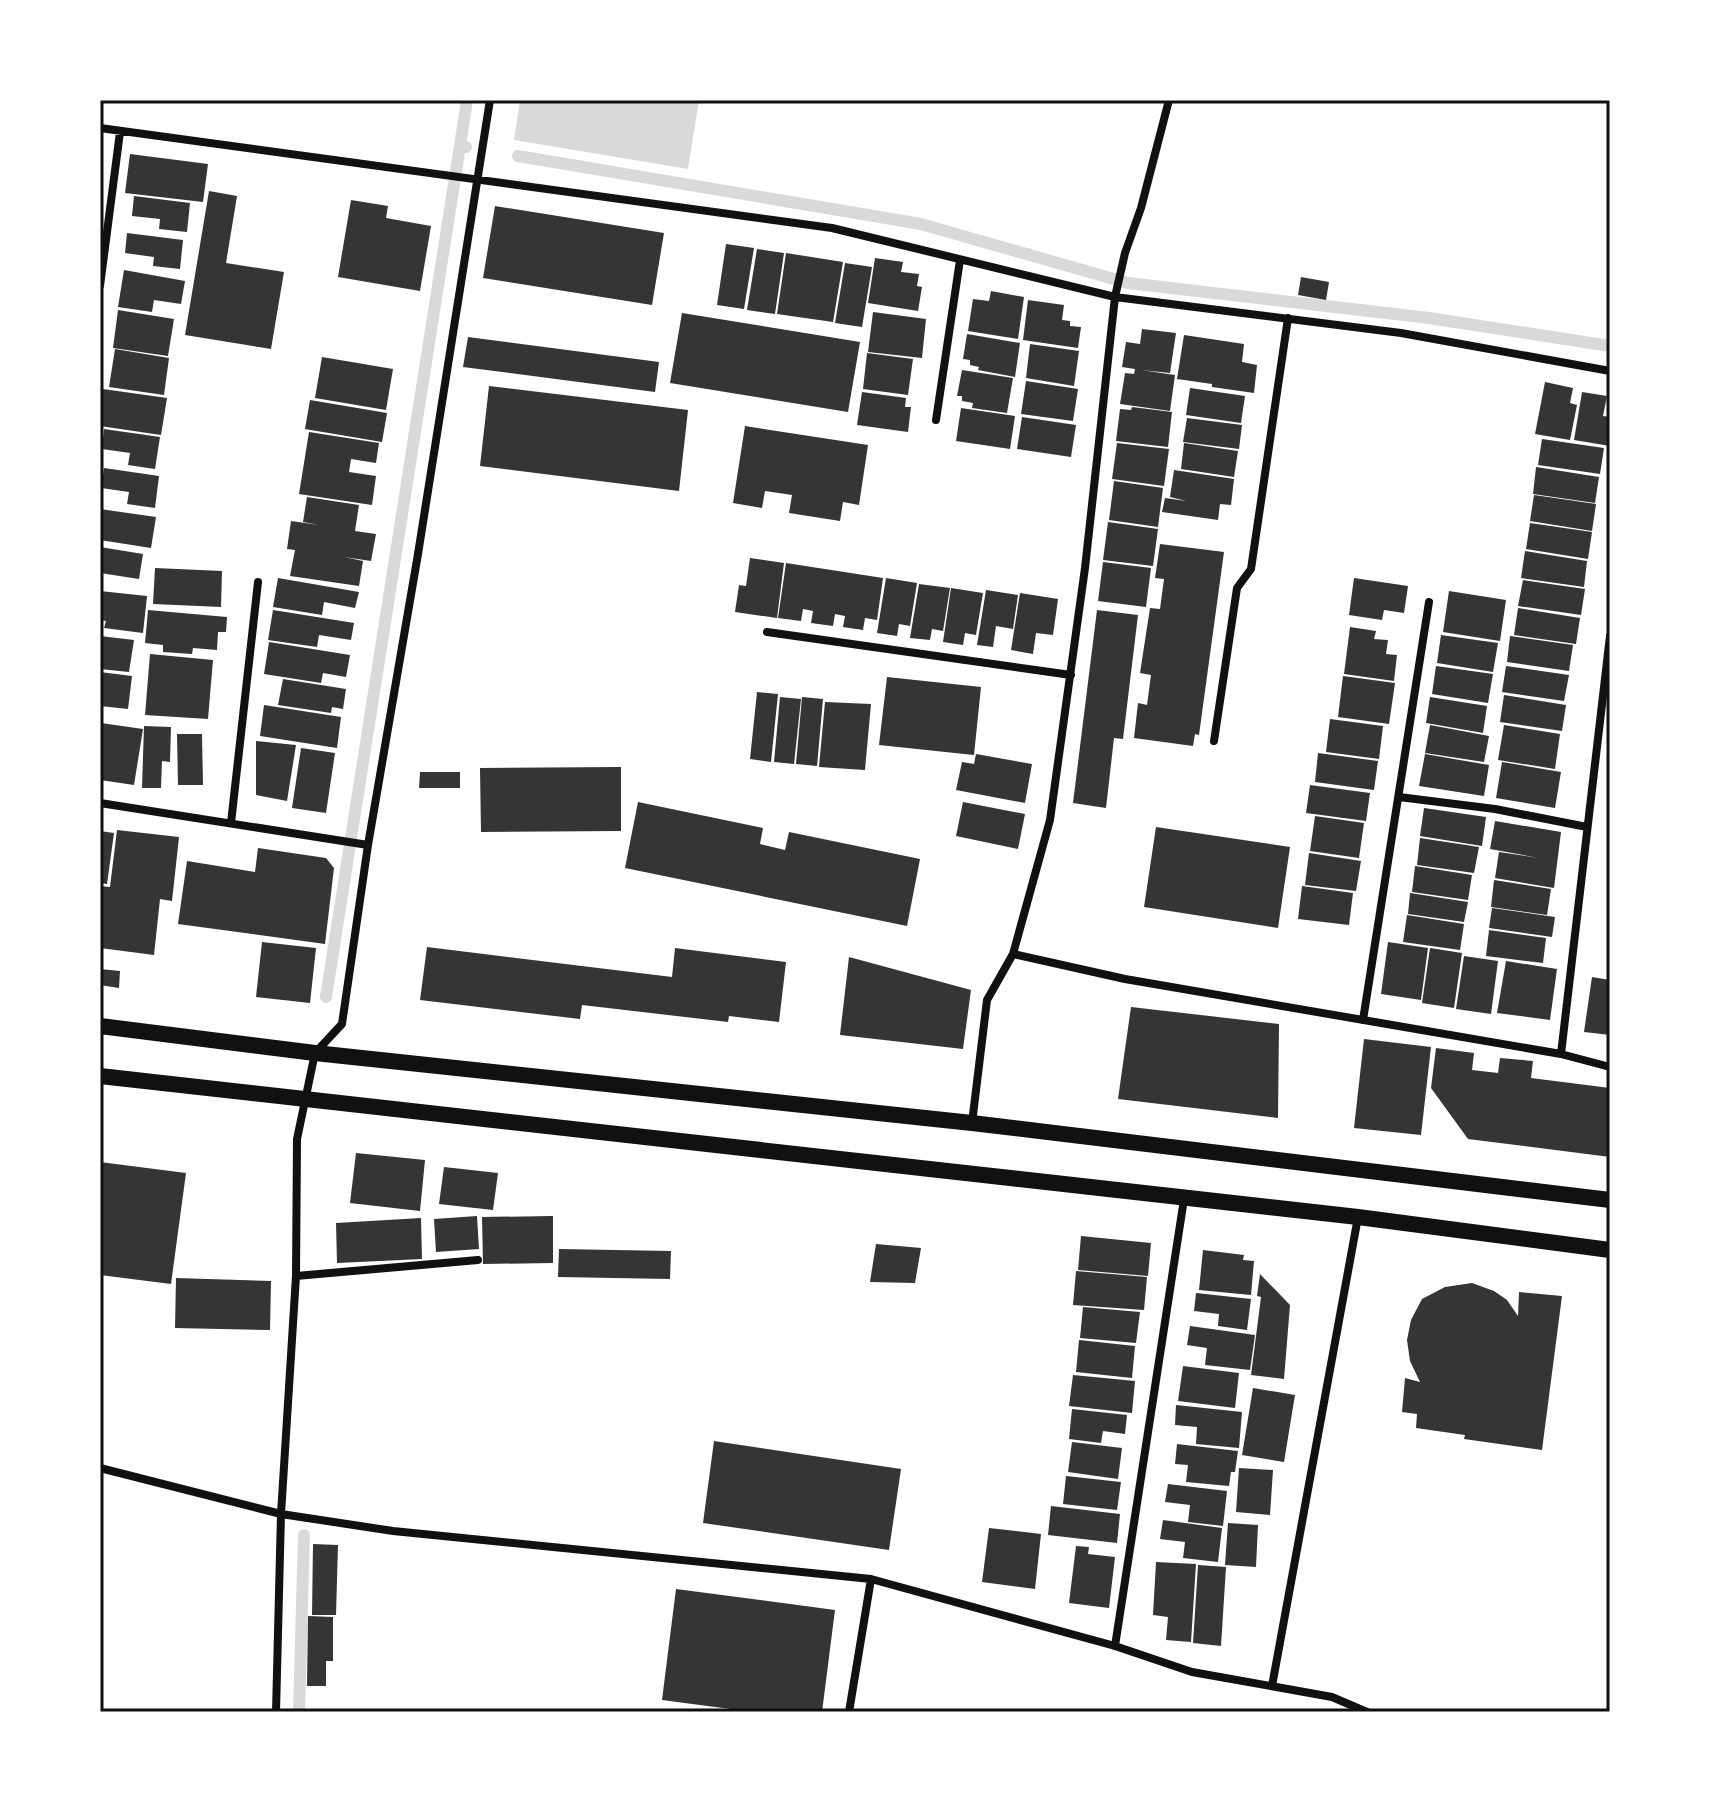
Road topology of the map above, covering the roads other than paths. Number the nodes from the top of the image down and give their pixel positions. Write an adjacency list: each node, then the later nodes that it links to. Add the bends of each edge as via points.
1 (490, 100): 5 (street)
2 (1169, 100): 8 (street)
3 (100, 128): 4 (street)
4 (120, 132): 5 (street); 7 (street)
5 (477, 180): 6 (street, via 832,228); 22 (street)
6 (960, 260): 8 (street); 11 (street)
7 (100, 286)
8 (1115, 297): 9 (street); 16 (street)
9 (1288, 318): 10 (street); 17 (street, via 1251,569 1237,588)
10 (1610, 371)
11 (936, 420)
12 (258, 582): 20 (street)
13 (1429, 602): 18 (street)
14 (767, 632): 16 (street)
15 (1610, 636): 21 (street)
16 (1071, 675): 23 (street, via 1050,820)
17 (1214, 741)
18 (1399, 797): 21 (street); 24 (street)
19 (100, 803): 20 (street)
20 (231, 823): 22 (street)
21 (1587, 827): 27 (street)
22 (368, 845): 26 (street, via 342,1024)
23 (1013, 954): 24 (street); 31 (street, via 987,1000)
24 (1363, 1020): 27 (street)
25 (100, 1026): 26 (main road)
26 (315, 1053): 30 (street); 31 (main road)
27 (1561, 1054): 28 (street)
28 (1610, 1067)
29 (100, 1076): 30 (main road)
30 (303, 1100): 32 (main road); 37 (street, via 297,1139)
31 (972, 1123): 33 (main road)
32 (1184, 1199): 34 (main road); 41 (street)
33 (1610, 1200)
34 (1358, 1217): 35 (main road); 42 (street)
35 (1610, 1250)
36 (478, 1260): 37 (street)
37 (296, 1276): 39 (street)
38 (100, 1468): 39 (street)
39 (281, 1514): 40 (street, via 393,1531); 43 (street)
40 (871, 1579): 41 (street); 44 (street)
41 (1115, 1646): 42 (street, via 1192,1672)
42 (1272, 1686): 45 (street, via 1332,1697)
43 (276, 1712)
44 (849, 1712)
45 (1367, 1712)

